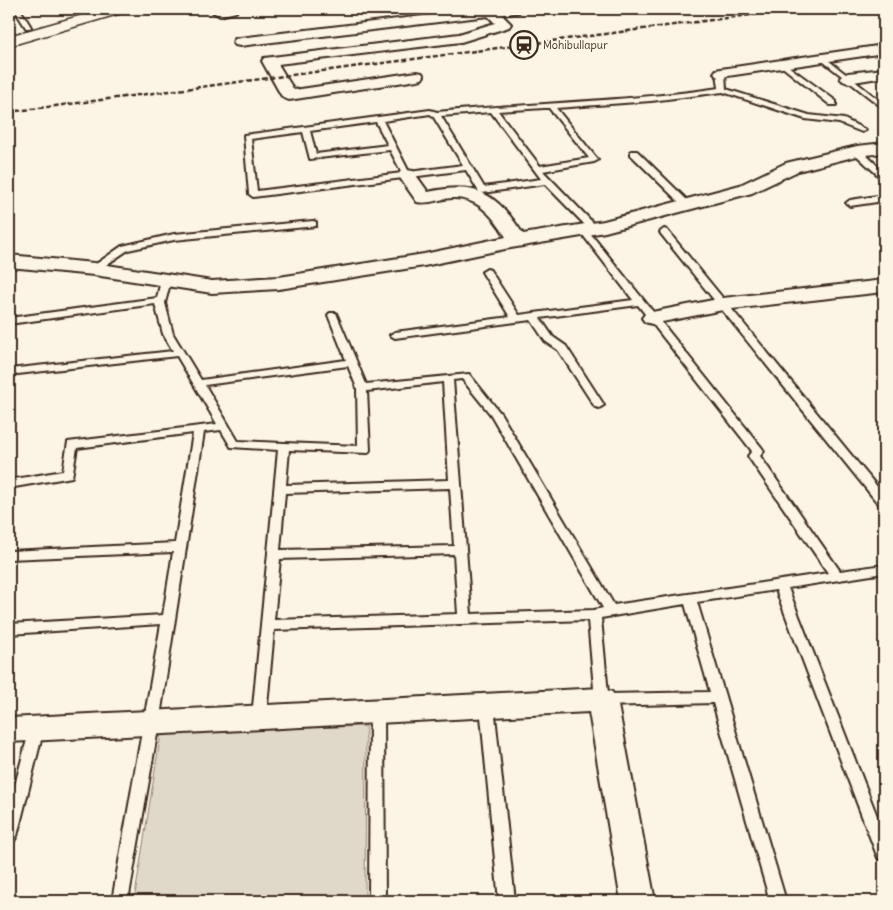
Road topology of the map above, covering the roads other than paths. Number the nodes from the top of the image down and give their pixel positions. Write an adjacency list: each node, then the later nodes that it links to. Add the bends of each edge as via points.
1 (17, 9): 6 (lane)
2 (120, 9): 8 (main road)
3 (514, 9): 5 (street)
4 (83, 10): 6 (main road)
5 (490, 10): 9 (street); 15 (street, via 504,24 461,38 269,61 289,95)
6 (28, 27): 7 (main road)
7 (9, 32)
8 (9, 41)
9 (240, 42)
10 (884, 49): 11 (street)
11 (822, 58): 12 (street); 16 (lane)
12 (782, 64): 13 (street); 18 (lane)
13 (722, 73): 17 (lane)
14 (884, 73): 16 (street)
15 (417, 76)
16 (848, 78): 20 (lane)
17 (723, 90): 19 (lane, via 653,100); 25 (lane, via 808,117 840,121)
18 (833, 102)
19 (550, 105): 21 (lane); 31 (lane, via 594,160)
20 (884, 107)
21 (492, 108): 22 (lane); 31 (lane)
22 (436, 114): 23 (lane, via 430,112); 30 (lane)
23 (378, 119): 24 (lane); 26 (lane)
24 (306, 129): 26 (lane, via 313,157); 32 (lane, via 247,137 254,194)
25 (862, 130)
26 (392, 147): 32 (lane)
27 (884, 148): 28 (street)
28 (857, 151): 33 (lane); 37 (street, via 792,167 746,189)
29 (634, 153): 37 (lane)
30 (468, 167): 32 (lane); 34 (lane, via 482,190)
31 (538, 169): 34 (lane)
32 (406, 175): 41 (street, via 423,198 461,192 478,198 495,208)
33 (884, 176)
34 (547, 181): 39 (lane)
35 (884, 198): 36 (lane)
36 (850, 203)
37 (686, 204): 39 (street)
38 (314, 224): 43 (lane, via 174,237 125,248)
39 (588, 229): 41 (street); 48 (lane)
40 (664, 232): 49 (lane)
41 (518, 240): 45 (street, via 424,260 279,283 212,286)
42 (9, 261): 43 (street)
43 (94, 269): 45 (street)
44 (488, 272): 52 (lane)
45 (166, 280): 47 (lane)
46 (884, 286): 49 (street)
47 (161, 300): 54 (lane); 56 (lane, via 168,334)
48 (640, 302): 51 (lane); 53 (lane)
49 (723, 304): 53 (street); 69 (lane)
50 (333, 314): 57 (lane)
51 (534, 316): 52 (lane); 62 (lane, via 549,339 562,348)
52 (516, 318): 55 (lane)
53 (652, 318): 75 (lane, via 758,450 754,456)
54 (9, 321)
55 (395, 335)
56 (180, 353): 58 (lane); 60 (lane)
57 (352, 362): 60 (lane); 61 (lane)
58 (9, 372)
59 (448, 378): 61 (lane); 67 (lane); 78 (lane, via 465,376 496,414)
60 (200, 383): 63 (lane)
61 (362, 388): 65 (lane, via 364,450)
62 (599, 405)
63 (225, 426): 64 (lane); 65 (lane, via 236,444)
64 (199, 429): 66 (lane, via 72,445 68,474); 70 (lane)
65 (284, 445): 68 (lane)
66 (9, 484)
67 (456, 484): 68 (lane); 71 (lane)
68 (280, 489): 73 (lane)
69 (884, 503)
70 (180, 547): 72 (lane); 81 (lane)
71 (460, 550): 73 (lane); 80 (lane)
72 (9, 555)
73 (274, 555): 82 (lane)
74 (884, 569): 75 (lane)
75 (837, 576): 76 (lane)
76 (780, 585): 77 (lane); 92 (lane)
77 (690, 598): 78 (lane); 84 (lane)
78 (611, 610): 79 (lane)
79 (594, 615): 80 (lane); 85 (lane)
80 (465, 618): 82 (lane)
81 (169, 619): 83 (lane); 89 (lane)
82 (268, 625): 88 (lane)
83 (9, 629)
84 (718, 697): 85 (lane); 97 (lane)
85 (602, 700): 86 (street); 96 (street)
86 (486, 706): 87 (street); 95 (lane)
87 (377, 711): 88 (street); 94 (lane)
88 (259, 717): 89 (street)
89 (152, 722): 90 (street); 93 (lane)
90 (23, 729): 91 (lane)
91 (9, 836)
92 (884, 853)
93 (120, 901)
94 (377, 901)
95 (507, 901)
96 (638, 901)
97 (778, 901)

